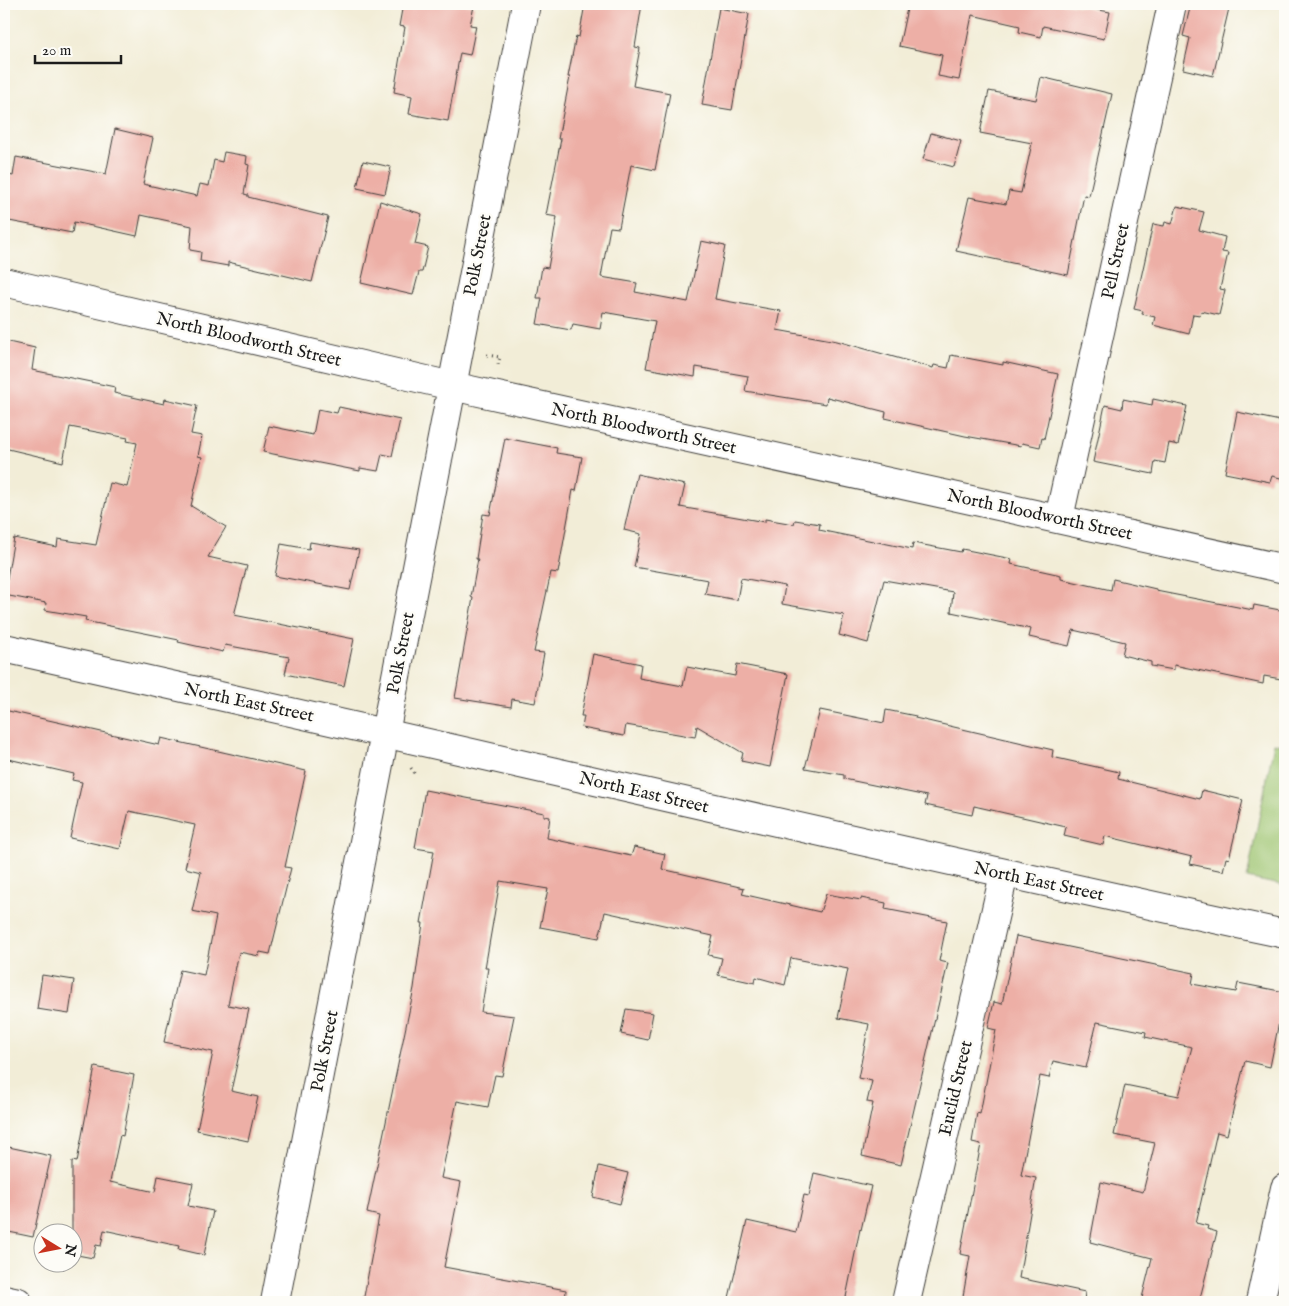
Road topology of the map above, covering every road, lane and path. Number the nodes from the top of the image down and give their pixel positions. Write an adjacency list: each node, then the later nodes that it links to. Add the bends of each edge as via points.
1 (526, 4): 6 (street, Polk Street)
2 (1172, 4): 7 (street, Pell Street)
3 (4, 282): 6 (street, North Bloodworth Street)
4 (485, 354): 5 (path, via 500,358)
5 (496, 371)
6 (452, 386): 7 (street, North Bloodworth Street); 10 (street, Polk Street)
7 (1059, 518): 8 (street, North Bloodworth Street)
8 (1285, 569)
9 (4, 648): 10 (street, North East Street)
10 (385, 733): 11 (street, North East Street); 16 (street, Polk Street)
11 (1004, 874): 12 (street, North East Street); 17 (street, Euclid Street)
12 (1285, 934)
13 (1285, 1188): 18 (street)
14 (4, 1299): 15 (street)
15 (18, 1302)
16 (275, 1302)
17 (906, 1302)
18 (1260, 1302)

